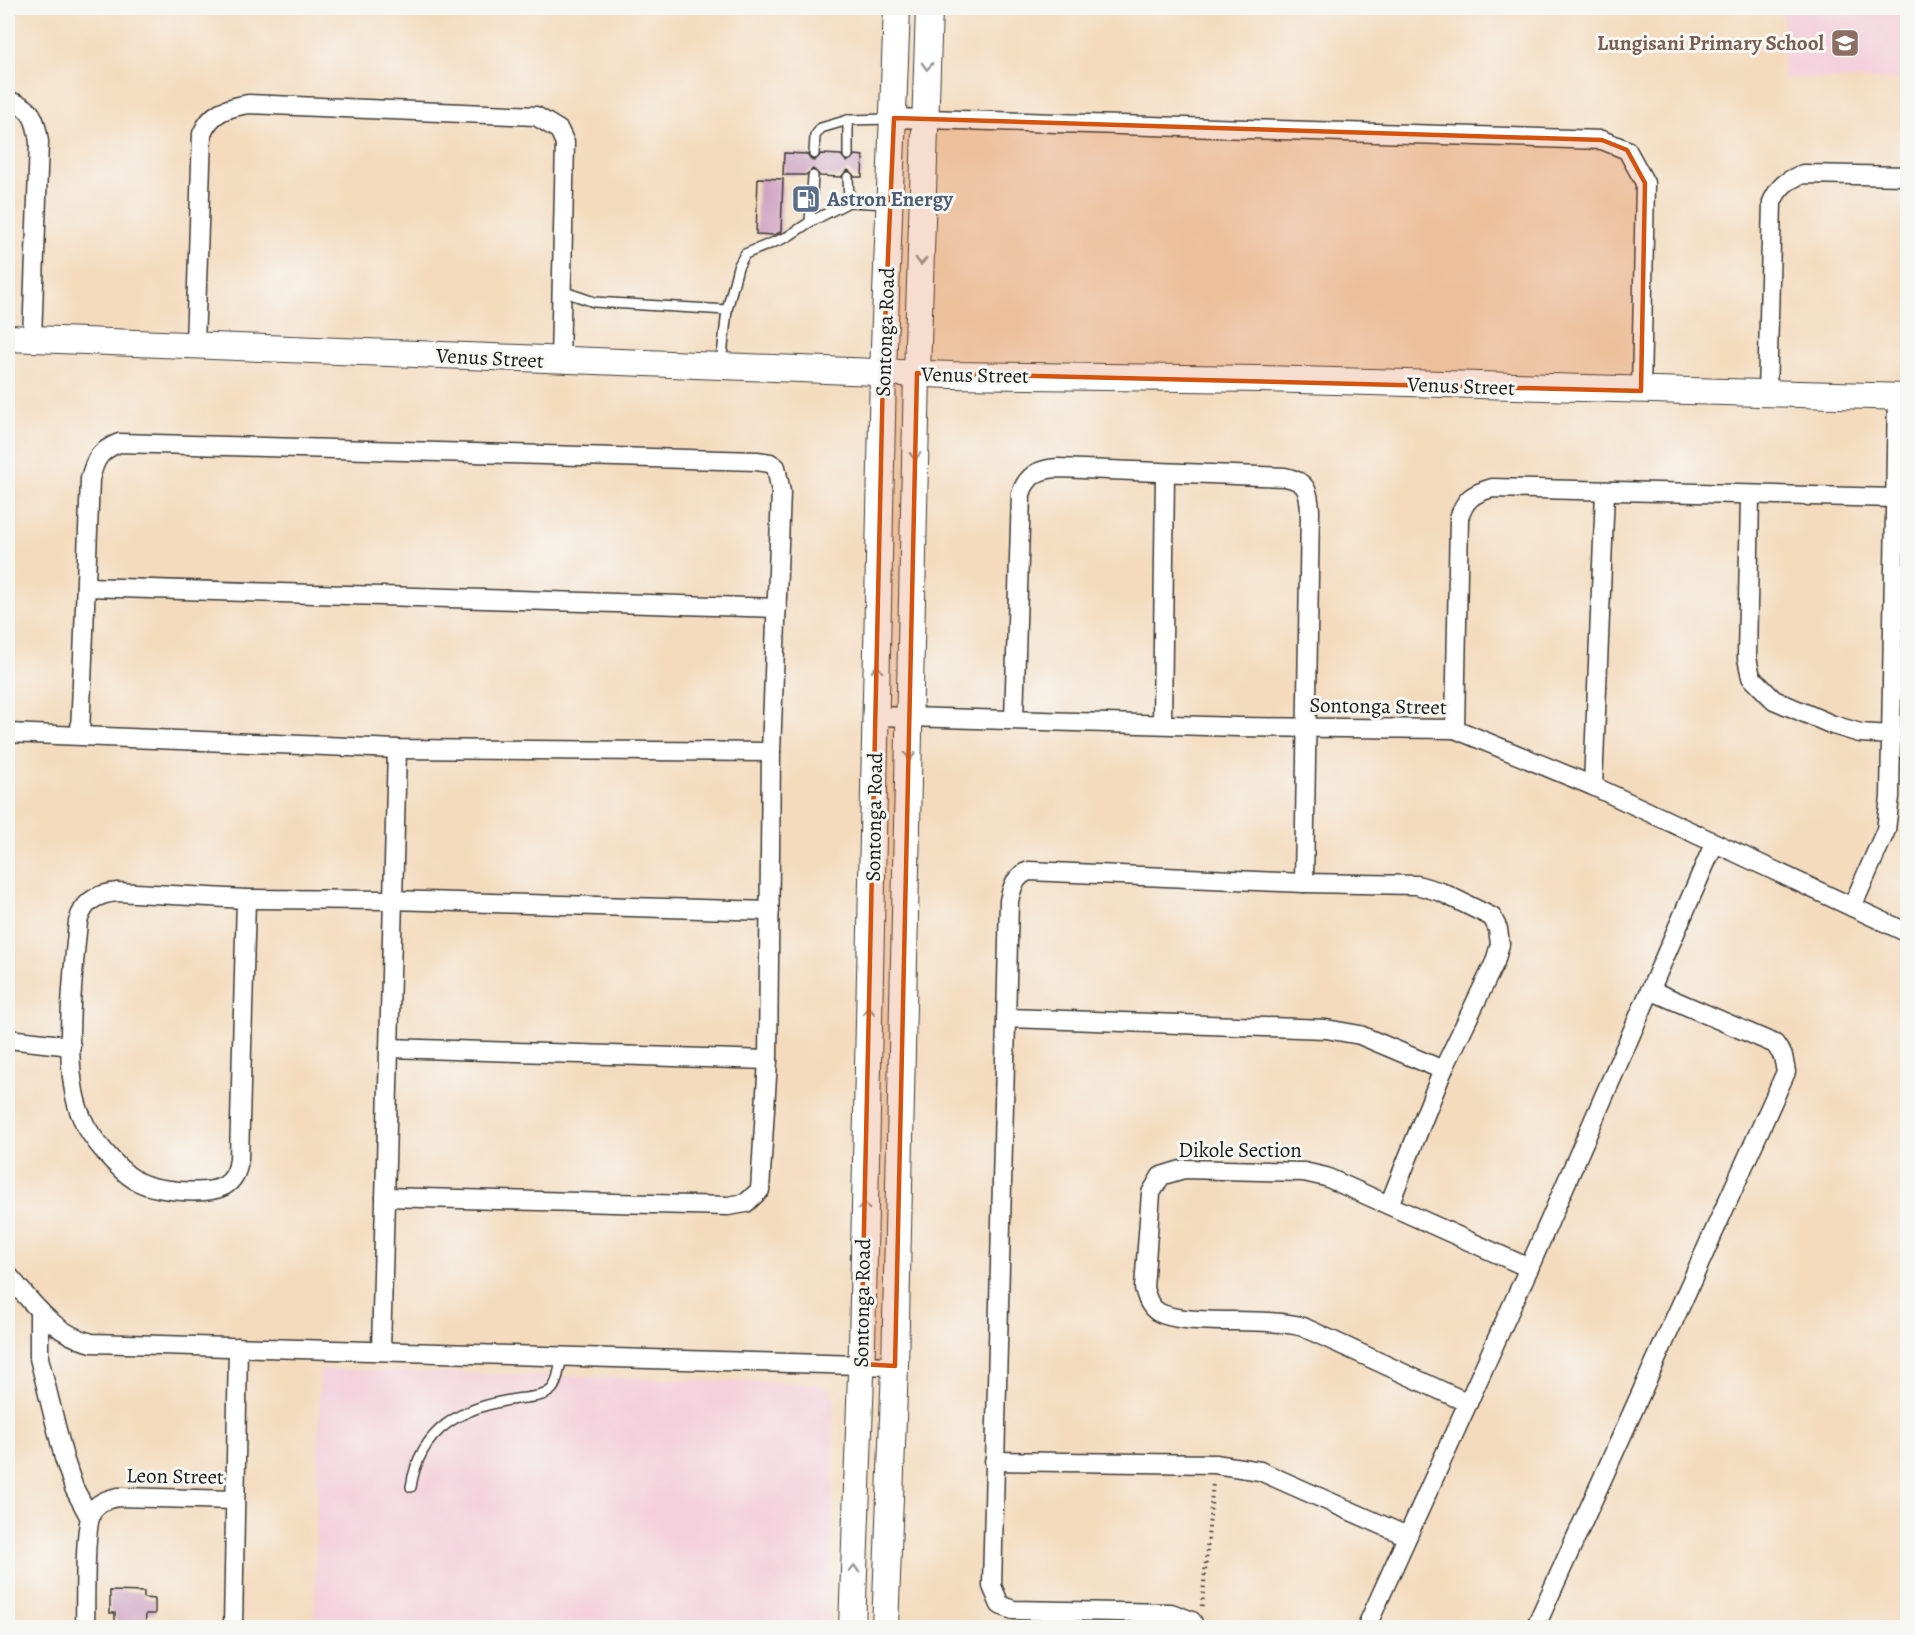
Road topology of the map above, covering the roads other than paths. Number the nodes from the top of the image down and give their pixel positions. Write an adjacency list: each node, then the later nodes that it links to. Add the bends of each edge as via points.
1 (897, 8): 4 (main road, Sontonga Road)
2 (929, 8): 6 (main road, Sontonga Road, one-way to 6)
3 (8, 101): 17 (street, via 25,105 32,114 39,142)
4 (894, 118): 5 (lane); 6 (street); 13 (main road, Sontonga Road)
5 (848, 120): 7 (lane, via 817,131); 8 (lane)
6 (925, 120): 22 (main road, Sontonga Road, one-way to 22); 23 (street, via 1602,140 1627,150 1645,183)
7 (814, 154)
8 (848, 155)
9 (813, 176): 14 (lane)
10 (1908, 176): 24 (street, via 1803,174 1778,189 1772,202)
11 (848, 177): 12 (lane)
12 (849, 202): 13 (lane); 14 (lane)
13 (891, 204): 21 (main road, Sontonga Road)
14 (810, 222): 16 (lane, via 740,259)
15 (562, 291): 16 (lane, via 594,302); 18 (street, via 565,143 559,130 549,122 536,116 234,106 212,116 202,134); 19 (street)
16 (728, 310): 20 (lane)
17 (20, 338): 18 (main road, Venus Street)
18 (195, 345): 19 (main road, Venus Street)
19 (560, 362): 20 (main road, Venus Street)
20 (721, 365): 21 (main road, Venus Street)
21 (883, 372): 22 (main road, Venus Street); 32 (main road, Sontonga Road, one-way to 21)
22 (917, 373): 23 (main road, Venus Street); 33 (main road, Sontonga Road, one-way to 33)
23 (1641, 392): 24 (main road, Venus Street)
24 (1767, 395): 25 (main road, Venus Street)
25 (1902, 397): 29 (street)
26 (1165, 474): 34 (street, via 1042,469 1024,484); 35 (street); 36 (street, via 1285,477 1304,484 1310,511)
27 (1605, 492): 28 (street); 37 (street, via 1492,488 1464,502 1459,518); 43 (street)
28 (1750, 495): 29 (street); 40 (street, via 1746,658 1751,677 1774,700 1833,725 1860,733)
29 (1895, 498): 40 (street)
30 (86, 587): 31 (street); 31 (street, via 90,479 95,458 105,448 119,443 188,444 770,463 776,467 781,492); 39 (street)
31 (777, 608): 42 (street)
32 (876, 716): 33 (street, Sontonga Street); 66 (main road, Sontonga Road, one-way to 32)
33 (911, 716): 34 (street, Sontonga Street); 67 (main road, Sontonga Road, one-way to 67)
34 (1014, 719): 35 (street, Sontonga Street)
35 (1162, 723): 36 (street, Sontonga Street)
36 (1307, 726): 37 (street, Sontonga Street); 45 (street)
37 (1455, 729): 43 (street, Sontonga Street)
38 (8, 733): 39 (street)
39 (80, 734): 41 (street)
40 (1892, 735): 48 (street, via 1886,830)
41 (397, 748): 42 (street); 47 (street)
42 (771, 752): 49 (street)
43 (1593, 786): 44 (street, Sontonga Street)
44 (1714, 844): 48 (street, Sontonga Street); 51 (street)
45 (1304, 884): 52 (street, via 1029,871 1021,874 1013,884 1009,901); 57 (street, via 1418,885 1492,917 1500,944 1496,962)
46 (246, 899): 47 (street); 54 (street, via 125,892 106,893 90,900 78,922); 54 (street, via 239,1159 229,1182 216,1190 165,1189 132,1178 82,1119 72,1082)
47 (391, 900): 49 (street); 55 (street)
48 (1852, 907): 50 (street, Sontonga Street)
49 (770, 911): 56 (street)
50 (1908, 933)
51 (1650, 990): 60 (street); 80 (street, via 1775,1044 1783,1056 1786,1072)
52 (1006, 1018): 57 (street, via 1326,1029 1360,1035); 69 (street)
53 (8, 1039): 54 (street)
54 (71, 1046)
55 (389, 1048): 56 (street); 58 (street)
56 (768, 1060): 58 (street, via 762,1182 757,1196 746,1203 714,1206)
57 (1443, 1070): 59 (street)
58 (385, 1197): 64 (street)
59 (1389, 1205): 60 (street, Dikole Section); 68 (street, Dikole Section, via 1315,1174 1170,1171 1161,1176 1151,1193 1144,1288 1147,1300 1160,1313 1171,1316 1282,1321 1304,1327)
60 (1529, 1268): 68 (street)
61 (8, 1275): 62 (street)
62 (39, 1310): 63 (street, via 60,1330 92,1343); 72 (street, via 39,1358 64,1458)
63 (238, 1347): 64 (street); 71 (street)
64 (381, 1350): 65 (street)
65 (562, 1358): 66 (street); 70 (lane, via 553,1388 542,1396 486,1405 438,1429 423,1447)
66 (861, 1364): 67 (street); 77 (main road, Sontonga Road, one-way to 66)
67 (895, 1366): 78 (main road, Sontonga Road)
68 (1468, 1403): 73 (street)
69 (994, 1461): 73 (street, via 1215,1464 1260,1471); 74 (street, via 990,1575 1000,1605 1013,1610 1171,1612)
70 (411, 1487)
71 (235, 1500): 72 (street, Leon Street, via 118,1497 100,1504); 76 (street)
72 (90, 1518): 75 (street)
73 (1407, 1536): 79 (street)
74 (1198, 1622)
75 (85, 1628)
76 (232, 1628)
77 (852, 1628)
78 (885, 1628)
79 (1366, 1628)
80 (1535, 1628)

